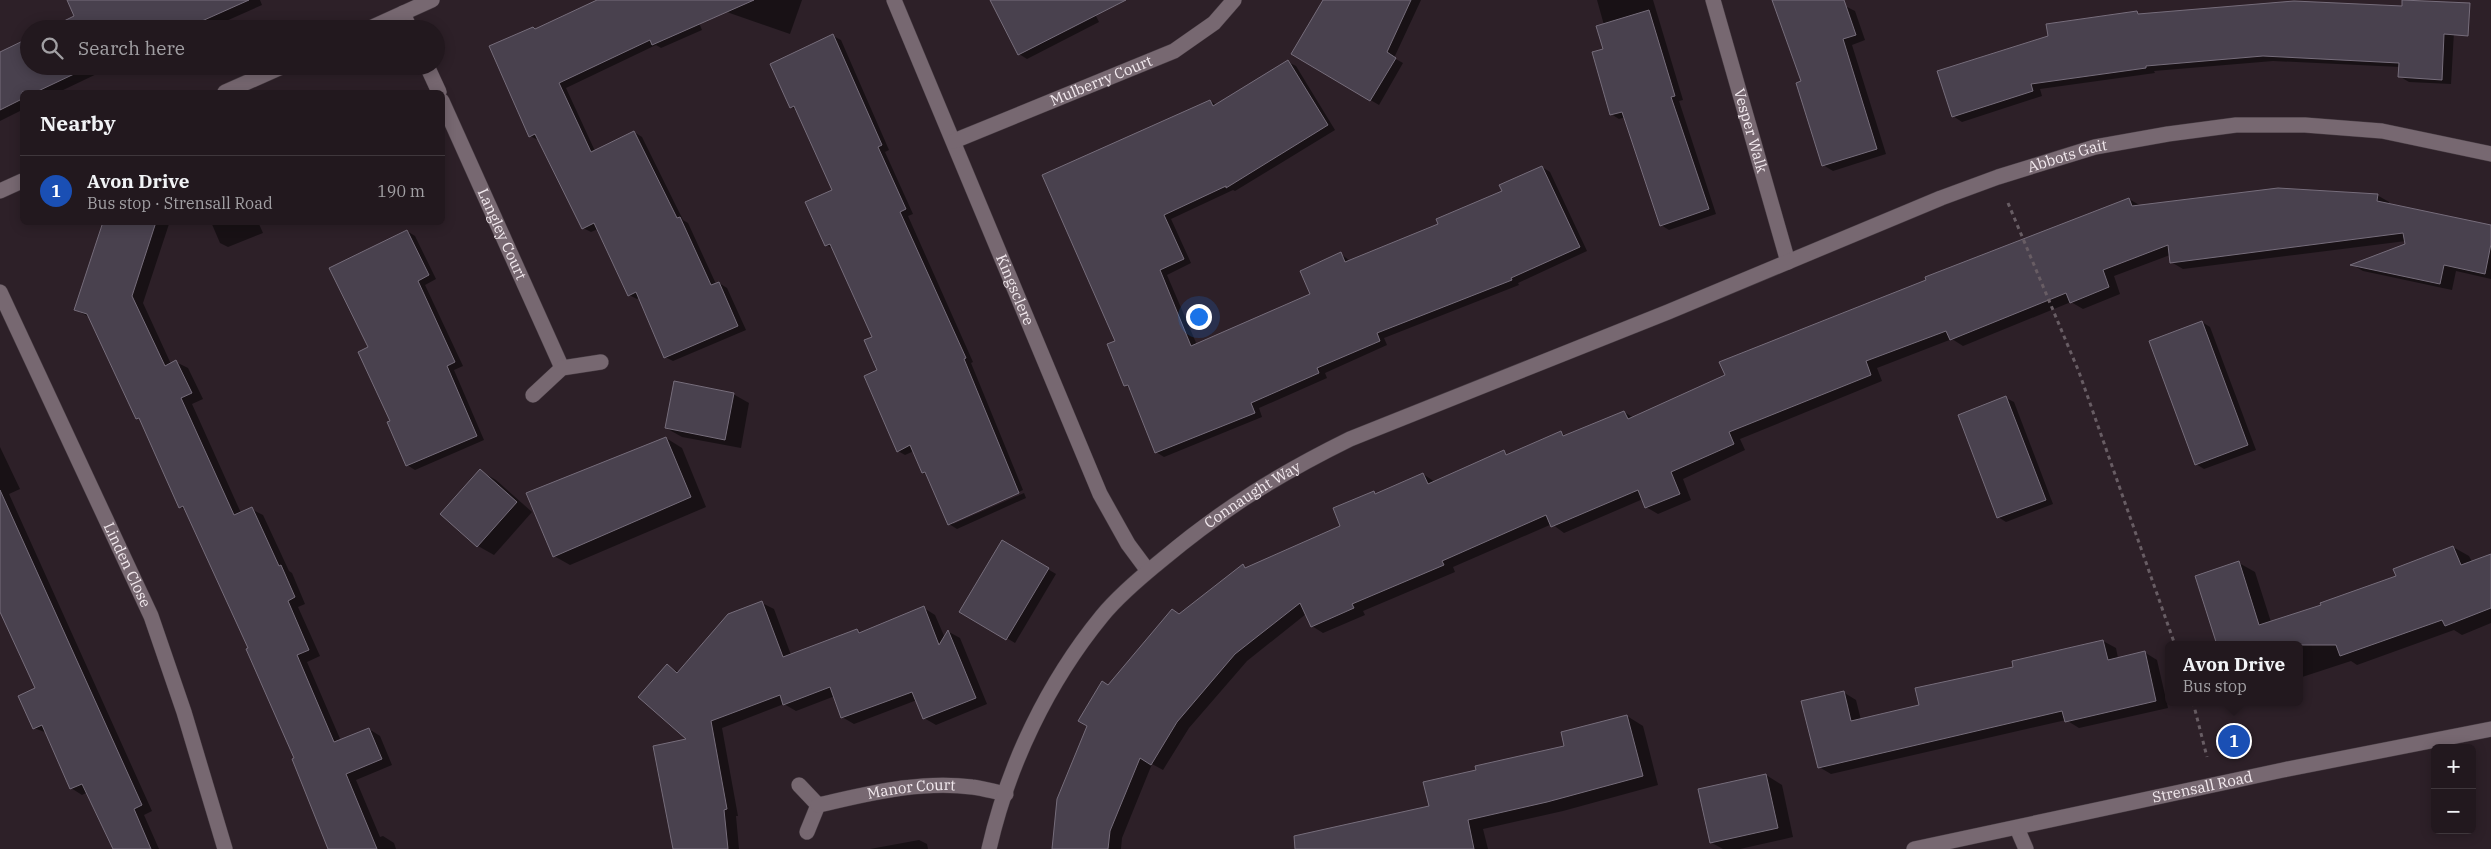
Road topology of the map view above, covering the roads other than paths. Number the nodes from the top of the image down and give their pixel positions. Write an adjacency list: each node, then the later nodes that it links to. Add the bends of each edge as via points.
1 (432, 0): 5 (street)
2 (894, 0): 13 (street, Kingsclere)
3 (1234, 0): 13 (street, Mulberry Court, via 1214,23 1174,51)
4 (1713, 0): 17 (street, Vesper Walk)
5 (403, 13): 6 (street); 7 (street)
6 (388, 20)
7 (406, 20)
8 (264, 75): 10 (street)
9 (431, 75): 11 (street)
10 (230, 90)
11 (438, 90)
12 (445, 108): 21 (street, Langley Court)
13 (954, 142): 23 (street, Kingsclere, via 1100,494 1128,544)
14 (2491, 154): 17 (street, Abbots Gait, via 2382,131 2305,126 2236,126 2168,134 2095,148 1998,177)
15 (20, 182): 16 (street)
16 (0, 191)
17 (1788, 262): 19 (street, Abbots Gait)
18 (0, 292): 30 (street, Linden Close, via 151,616)
19 (1668, 312): 23 (street, Connaught Way, via 1359,436 1300,463 1198,530)
20 (601, 362): 21 (street)
21 (562, 368): 22 (street)
22 (534, 395)
23 (1148, 571): 26 (street, Connaught Way, via 1103,614 1060,672 1029,731)
24 (2491, 729): 28 (street, Strensall Road, via 2213,784)
25 (799, 785): 27 (street)
26 (1006, 794): 27 (street, Manor Court, via 972,786 937,785 881,791); 31 (street, Connaught Way)
27 (818, 805): 29 (street)
28 (2017, 828): 32 (street, Strensall Road); 33 (street)
29 (807, 832)
30 (225, 849)
31 (989, 849)
32 (1914, 849)
33 (2026, 849)

